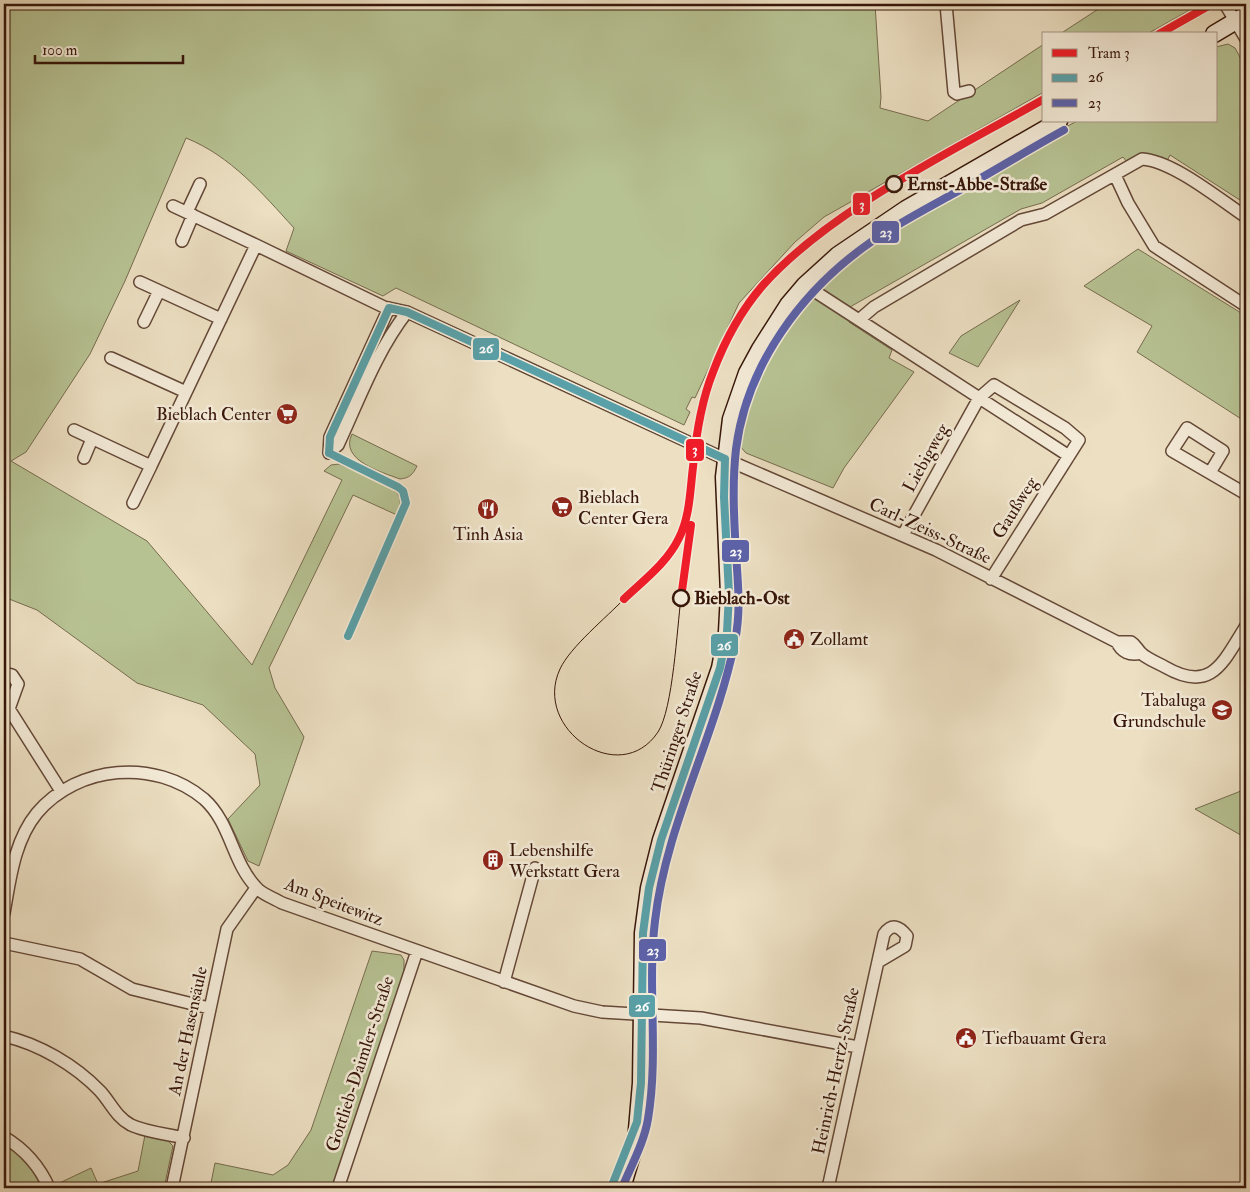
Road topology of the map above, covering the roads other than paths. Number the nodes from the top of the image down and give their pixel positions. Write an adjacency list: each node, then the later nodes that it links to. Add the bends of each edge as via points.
1 (946, 4): 6 (street, via 954,92)
2 (1225, 4): 3 (street)
3 (1241, 18): 4 (main road); 5 (street)
4 (1217, 32)
5 (1246, 39)
6 (969, 91)
7 (1057, 122): 16 (main road, Thüringer Straße, via 857,240)
8 (1115, 175): 12 (street, via 1131,163 1152,160 1169,167); 18 (street, via 1128,204 1154,246); 22 (street, via 1045,214 1021,220 874,307)
9 (200, 184): 11 (street)
10 (173, 206): 11 (street, Carl-Zeiss-Straße)
11 (190, 214): 13 (street); 14 (street, Carl-Zeiss-Straße)
12 (1246, 217)
13 (182, 241)
14 (256, 245): 19 (street, Carl-Zeiss-Straße); 21 (street)
15 (140, 282): 17 (street)
16 (805, 284): 22 (street); 31 (main road, Thüringer Straße, via 774,324 747,373 731,419)
17 (159, 291): 21 (street); 23 (street)
18 (1246, 306)
19 (389, 308): 20 (street, Carl-Zeiss-Straße); 20 (street, via 330,437 329,453 338,445 376,361)
20 (407, 312): 31 (street, Carl-Zeiss-Straße)
21 (221, 319): 25 (street)
22 (860, 319): 26 (street)
23 (144, 322)
24 (111, 358): 25 (street)
25 (186, 392): 32 (street)
26 (980, 398): 29 (street); 29 (street, via 994,385 1065,428 1079,440); 36 (street, Liebigweg)
27 (74, 430): 28 (street)
28 (92, 439): 30 (street); 32 (street)
29 (1069, 456): 37 (street, Gaußweg)
30 (84, 458)
31 (725, 459): 36 (street, Carl-Zeiss-Straße); 50 (main road, Thüringer Straße, via 727,632 720,668 661,840 649,888 643,933)
32 (151, 466): 35 (street)
33 (1210, 471): 34 (street)
34 (1246, 494)
35 (133, 504)
36 (903, 535): 37 (street, Carl-Zeiss-Straße)
37 (991, 579): 38 (street, Carl-Zeiss-Straße, via 1117,642 1119,648 1126,652 1141,653 1179,675 1193,679 1222,664)
38 (1246, 626)
39 (4, 673): 40 (street, via 12,674 18,684)
40 (6, 705): 41 (street)
41 (61, 791): 43 (street, Am Speitewitz, via 85,779 113,771 162,775 187,788 215,811); 44 (street, Am Speitewitz, via 36,814 23,835 12,865)
42 (535, 868): 48 (street)
43 (256, 888): 46 (street, Am Speitewitz, via 282,903); 49 (street, An der Hasensäule, via 227,929)
44 (4, 914)
45 (4, 944): 49 (street, via 80,959 132,990)
46 (417, 951): 48 (street, Am Speitewitz); 58 (street, Gottlieb-Daimler-Straße)
47 (878, 962): 52 (street, Heinrich-Hertz-Straße)
48 (504, 982): 50 (street, Am Speitewitz, via 588,1010)
49 (209, 1008): 55 (street, An der Hasensäule)
50 (642, 1013): 52 (street, Am Speitewitz, via 710,1019); 53 (main road, Thüringer Straße, via 642,1083)
51 (4, 1036): 55 (street, via 23,1040 65,1063 100,1091 118,1115 132,1125)
52 (858, 1048): 61 (street, Heinrich-Hertz-Straße)
53 (637, 1122): 59 (main road, Thüringer Straße); 60 (main road, Thüringer Straße, via 633,1158)
54 (4, 1137): 56 (street, via 32,1160)
55 (184, 1138): 57 (street, An der Hasensäule)
56 (49, 1188)
57 (172, 1188)
58 (338, 1188)
59 (611, 1188)
60 (622, 1188)
61 (828, 1188)

